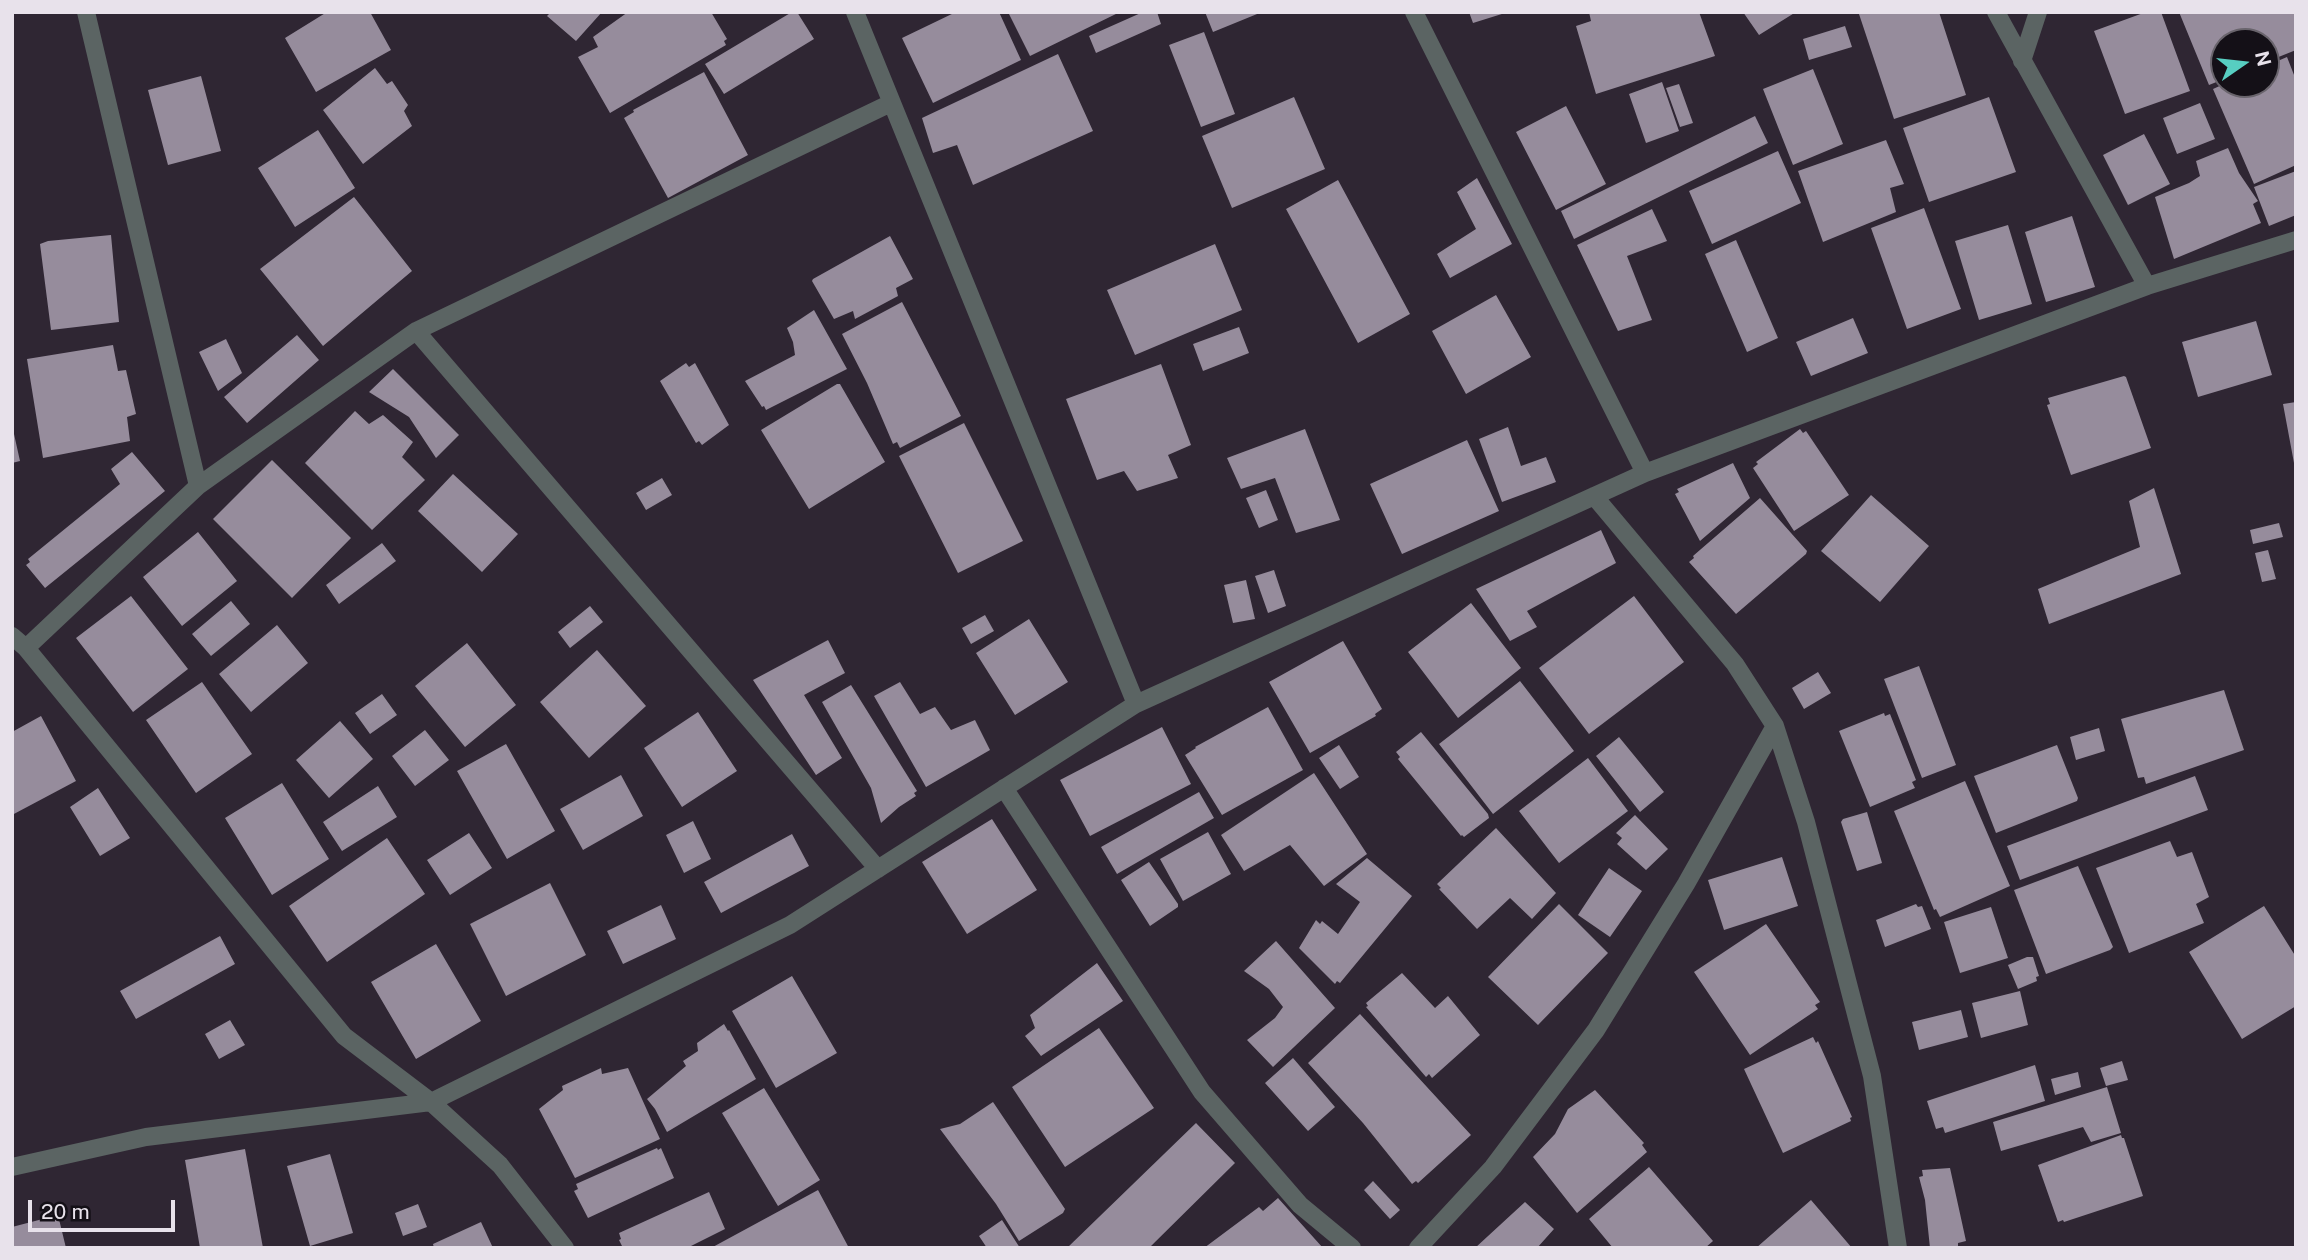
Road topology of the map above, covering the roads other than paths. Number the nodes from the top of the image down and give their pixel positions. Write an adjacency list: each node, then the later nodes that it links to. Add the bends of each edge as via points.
1 (86, 12): 12 (street)
2 (855, 12): 7 (street)
3 (1414, 12): 11 (street)
4 (1996, 12): 6 (street)
5 (2038, 12): 6 (street)
6 (2022, 61): 9 (street)
7 (891, 103): 10 (street); 16 (street)
8 (2296, 240): 9 (street)
9 (2147, 286): 11 (street)
10 (416, 331): 12 (street); 19 (street)
11 (1644, 473): 13 (street)
12 (198, 486): 15 (street)
13 (1594, 496): 16 (street); 17 (street, via 1735,664)
14 (12, 636): 15 (street)
15 (26, 648): 20 (street, via 344,1036)
16 (1136, 704): 18 (street)
17 (1775, 726): 24 (street, via 1596,1030 1493,1167); 25 (street, via 1806,822 1872,1076)
18 (1004, 788): 19 (street); 23 (street, via 1202,1093 1300,1205)
19 (878, 869): 20 (street, via 790,925)
20 (431, 1102): 21 (street, via 146,1138); 22 (street, via 500,1165)
21 (12, 1167)
22 (565, 1248)
23 (1352, 1248)
24 (1418, 1248)
25 (1898, 1248)

